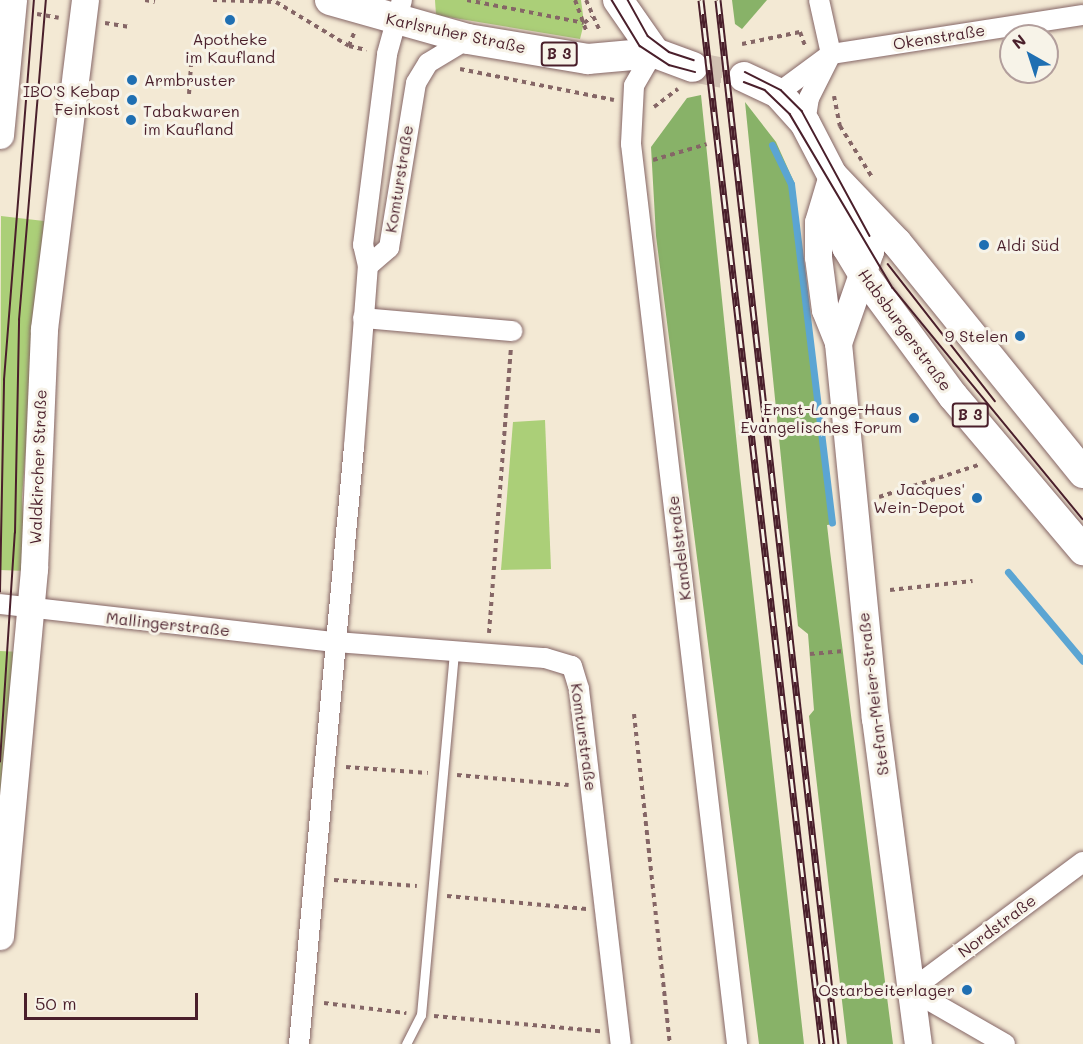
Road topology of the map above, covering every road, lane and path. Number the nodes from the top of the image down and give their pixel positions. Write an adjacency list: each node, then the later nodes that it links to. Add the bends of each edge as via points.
1 (13, 0): 35 (main road)
2 (85, 0): 53 (main road, Waldkircher Straße, via 44,329)
3 (145, 0): 11 (path)
4 (213, 0): 23 (path, via 276,2 349,46)
5 (330, 0): 13 (main road, Karlsruher Straße / B 3)
6 (467, 0): 12 (path)
7 (575, 0): 15 (path)
8 (586, 0): 15 (path, via 592,17)
9 (618, 0): 25 (main road)
10 (819, 0): 24 (street)
11 (155, 2)
12 (492, 3): 15 (path)
13 (399, 10): 20 (main road, Karlsruher Straße / B 3); 23 (street, Komturstraße)
14 (1083, 15): 24 (street, Okenstraße)
15 (584, 23)
16 (112, 24): 17 (path)
17 (129, 27)
18 (597, 27): 25 (path)
19 (800, 32): 21 (path)
20 (468, 39): 25 (main road, Karlsruher Straße / B 3, via 588,59); 26 (street, Komturstraße)
21 (742, 44)
22 (192, 51): 32 (path)
23 (387, 54): 29 (street, Komturstraße)
24 (831, 54): 31 (street, Okenstraße); 34 (street, via 809,98)
25 (645, 55): 27 (main road, B 3); 33 (street, Kandelstraße)
26 (428, 63): 30 (street, Komturstraße); 33 (path)
27 (691, 77): 33 (path, via 659,107)
28 (744, 77): 31 (main road, Habsburgerstraße / B 3)
29 (384, 79): 30 (street, via 408,74); 39 (street, Komturstraße, via 363,244)
30 (416, 82): 39 (street, Komturstraße, via 389,248)
31 (778, 93): 34 (main road, Habsburgerstraße / B 3)
32 (189, 94)
33 (630, 104): 72 (street, Kandelstraße)
34 (805, 123): 38 (main road, Habsburgerstraße / B 3)
35 (0, 135)
36 (707, 144): 37 (path)
37 (652, 160)
38 (838, 182): 40 (main road, Habsburgerstraße / B 3, via 847,247); 41 (main road, Habsburgerstraße / B 3, via 897,243); 45 (main road, Stefan-Meier-Straße, via 818,222 825,310)
39 (368, 266): 42 (street, Komturstraße)
40 (863, 274): 44 (main road, Habsburgerstraße / B 3); 45 (main road, Stefan-Meier-Straße, via 846,308)
41 (951, 313): 44 (main road, via 930,321); 47 (main road, Habsburgerstraße / B 3)
42 (363, 318): 43 (street); 54 (street, Komturstraße)
43 (512, 331): 57 (path)
44 (911, 342): 49 (main road, Habsburgerstraße / B 3)
45 (838, 343): 65 (main road, Stefan-Meier-Straße, via 871,684)
46 (984, 463): 48 (path)
47 (1083, 473)
48 (879, 497)
49 (1083, 550)
50 (973, 581): 51 (path)
51 (890, 590)
52 (0, 604): 53 (street, Mallingerstraße)
53 (31, 608): 54 (street, Mallingerstraße); 64 (main road, Waldkircher Straße)
54 (336, 642): 55 (street, Komturstraße); 61 (street, Komturstraße)
55 (454, 651): 57 (street, Komturstraße); 62 (lane)
56 (844, 651): 58 (path)
57 (488, 654): 63 (street, Komturstraße, via 545,658 572,666)
58 (810, 654)
59 (634, 714): 71 (path)
60 (1083, 862): 65 (street, Nordstraße)
61 (314, 878): 62 (path); 66 (street, Komturstraße)
62 (432, 891): 63 (path); 67 (lane)
63 (605, 911): 68 (street, Komturstraße)
64 (0, 936)
65 (911, 990): 73 (main road, Stefan-Meier-Straße); 74 (street)
66 (303, 1000): 67 (path); 69 (street, Komturstraße)
67 (421, 1015): 68 (path); 70 (lane)
68 (621, 1038)
69 (298, 1044)
70 (405, 1044)
71 (670, 1044)
72 (737, 1044)
73 (918, 1044)
74 (1005, 1044)

